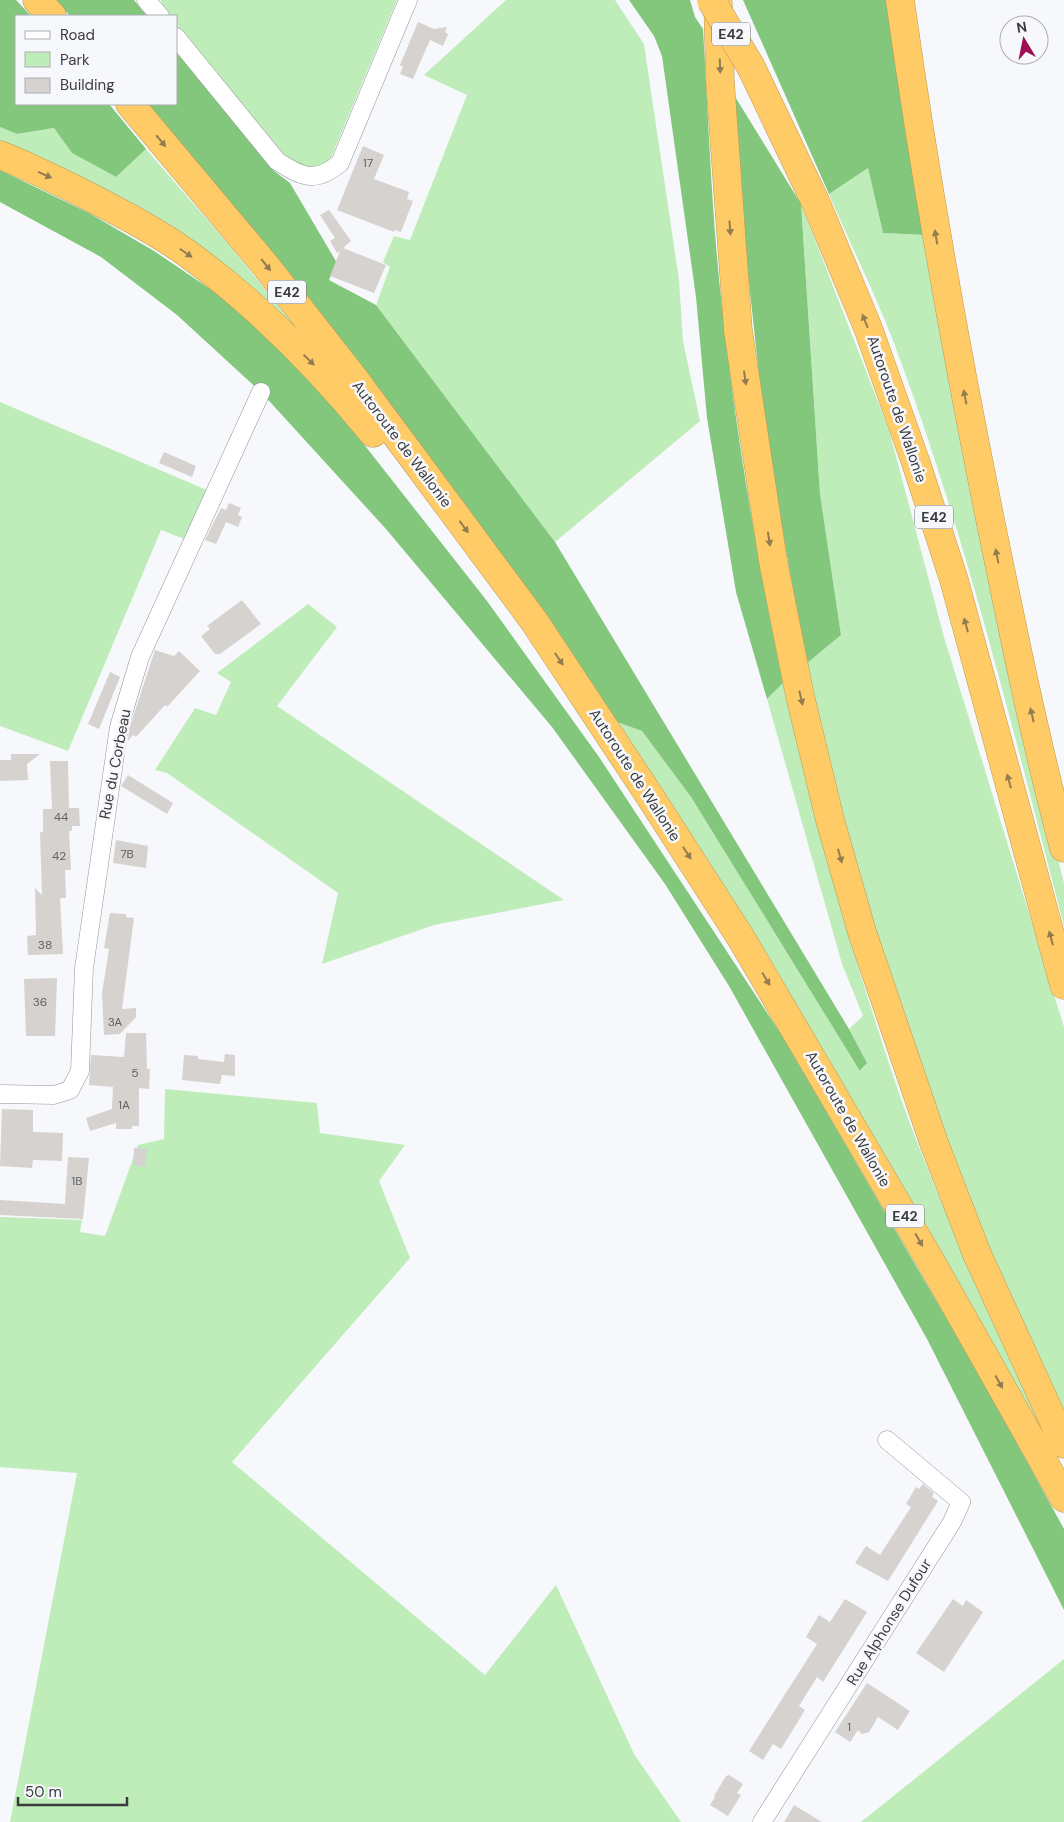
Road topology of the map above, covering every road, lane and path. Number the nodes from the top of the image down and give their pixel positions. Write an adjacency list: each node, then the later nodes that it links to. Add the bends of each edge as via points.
1 (38, 0): 7 (highway)
2 (146, 0): 8 (street)
3 (408, 0): 9 (street, via 340,163 329,173 311,177 294,172 276,161)
4 (711, 0): 15 (highway, Autoroute de Wallonie / E42, one-way to 4, bridge, via 954,580 868,328 816,204 750,67)
5 (718, 0): 18 (highway, one-way to 18, via 720,80 738,330 773,561 802,705 862,932 934,1143 977,1254)
6 (900, 0): 14 (highway, one-way to 6, via 1008,610 959,363 930,204)
7 (51, 15)
8 (159, 15)
9 (178, 39)
10 (131, 105): 13 (highway, Autoroute de Wallonie / E42, one-way to 13, via 266,265)
11 (0, 155): 13 (highway, one-way to 13, via 132,218 186,253 264,316 315,366 401,467)
12 (261, 392): 16 (street, Rue du Corbeau, via 140,657 119,727 84,968 80,1071 70,1090 54,1095)
13 (435, 488): 19 (highway, Autoroute de Wallonie / E42, one-way to 19, via 534,621 741,938 930,1260)
14 (1064, 848)
15 (1064, 985)
16 (0, 1094)
17 (887, 1440): 20 (street, Rue Alphonse Dufour, via 961,1502 952,1522)
18 (1064, 1444)
19 (1064, 1498)
20 (762, 1822)

